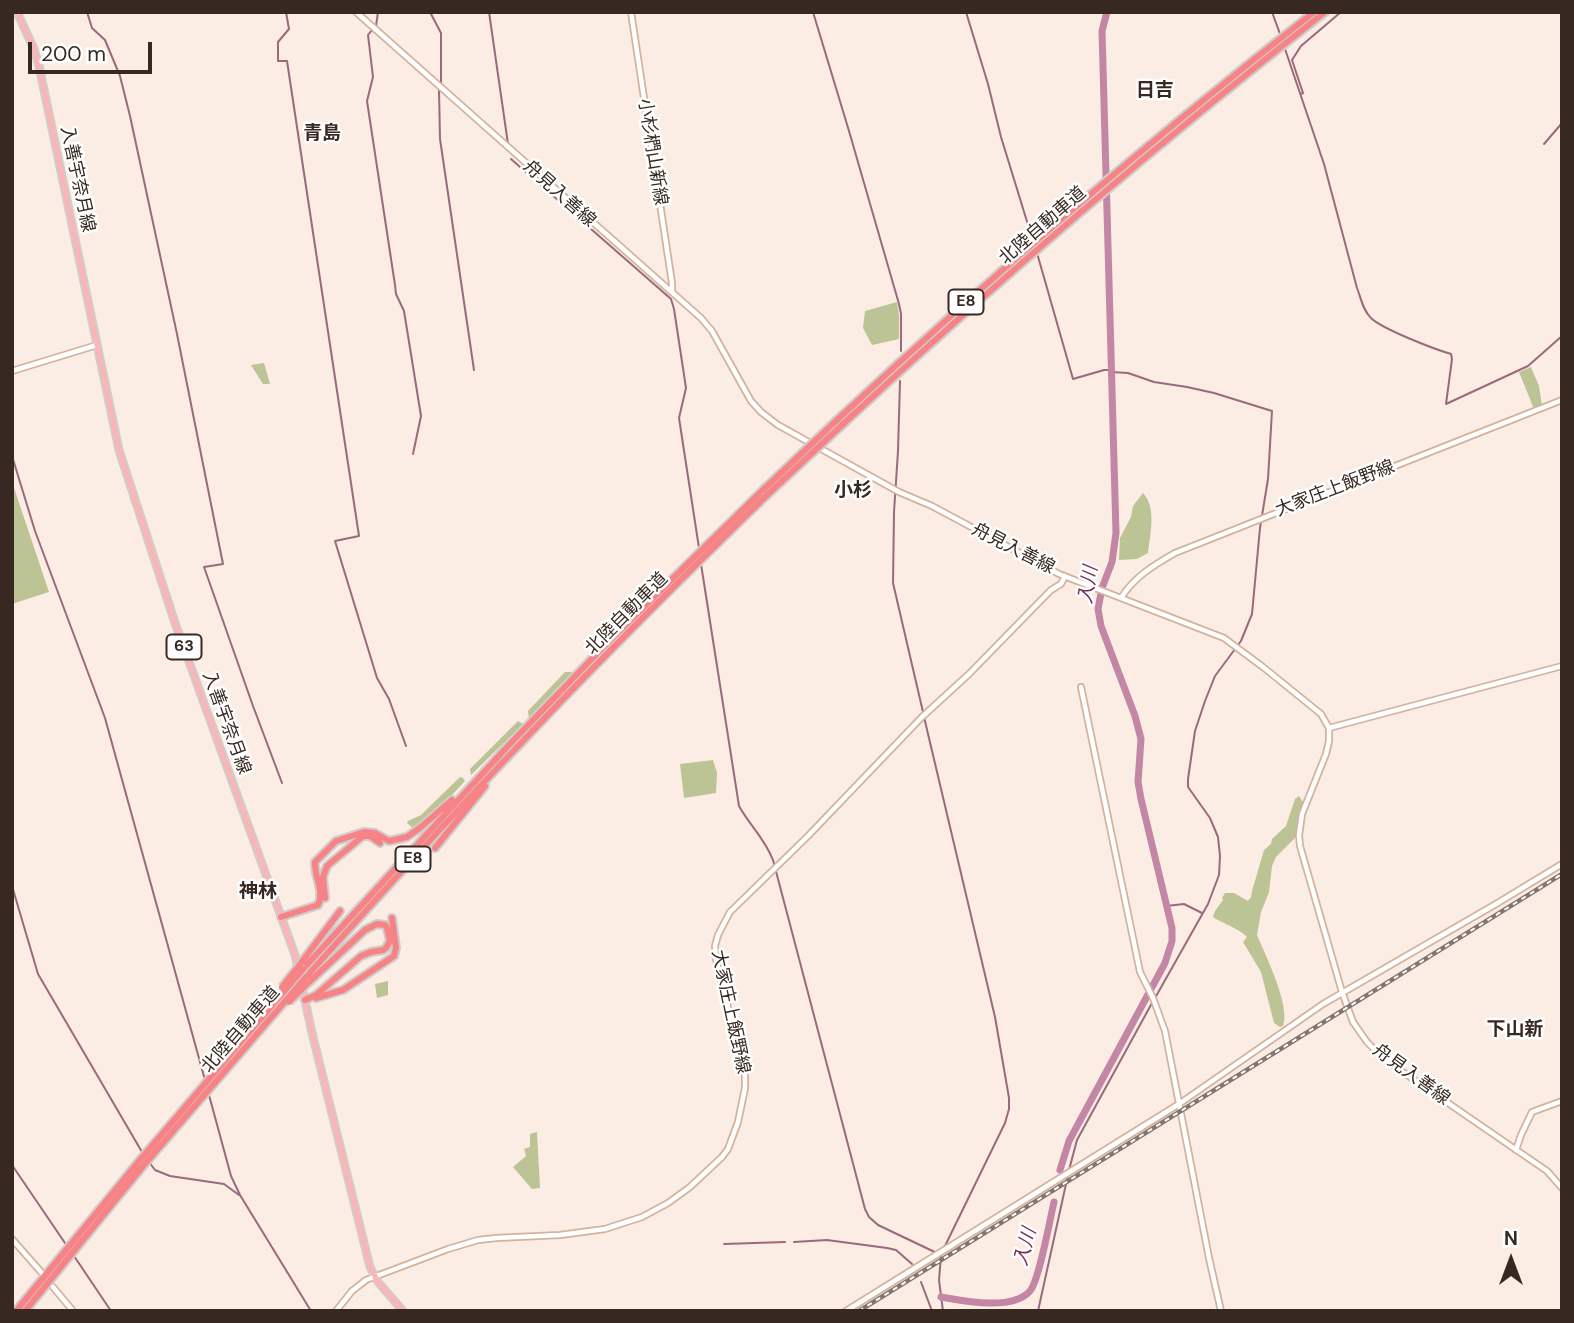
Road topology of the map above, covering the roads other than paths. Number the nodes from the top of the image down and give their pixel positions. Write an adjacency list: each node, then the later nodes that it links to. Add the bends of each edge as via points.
1 (17, 12): 9 (main road, 入善宇奈月線 / 63, via 39,66)
2 (356, 12): 8 (main road, 舟見入善線)
3 (631, 12): 8 (main road, 小杉椚山新線)
4 (1314, 12): 6 (highway, 北陸自動車道 / E8)
5 (1325, 12): 6 (highway, 北陸自動車道 / E8)
6 (1286, 39): 7 (highway, 北陸自動車道 / E8)
7 (1113, 180): 12 (highway, 北陸自動車道 / E8); 12 (highway, 北陸自動車道 / E8, via 1098,187 964,304)
8 (671, 292): 14 (main road, 舟見入善線, via 706,324 751,401 769,419 899,492)
9 (97, 345): 10 (main road); 27 (main road, 入善宇奈月線 / 63, via 119,450 159,575)
10 (12, 371)
11 (1562, 400): 15 (main road, 大家庄上飯野線, via 1167,558 1139,576)
12 (840, 422): 13 (highway, 北陸自動車道 / E8, bridge)
13 (764, 493): 16 (highway, 北陸自動車道 / E8); 16 (highway, 北陸自動車道 / E8, via 711,539)
14 (1065, 576): 15 (main road, 舟見入善線); 40 (main road, 大家庄上飯野線, via 775,866 719,929 717,965 745,1076 738,1122 722,1157 668,1203 624,1224 560,1235 478,1241)
15 (1121, 598): 20 (main road, 舟見入善線, via 1233,644 1321,714)
16 (610, 645): 18 (highway, 北陸自動車道 / E8)
17 (1562, 666): 20 (main road)
18 (579, 678): 21 (highway, 北陸自動車道 / E8); 22 (highway, 北陸自動車道 / E8)
19 (1081, 687): 34 (main road, via 1140,972 1165,1031)
20 (1329, 728): 31 (main road, 舟見入善線, via 1326,754 1302,814 1299,835)
21 (522, 742): 24 (highway); 30 (highway, 北陸自動車道 / E8)
22 (508, 746): 27 (highway, via 411,835 389,841 368,832 333,843 315,862 321,893 318,905); 29 (highway, 北陸自動車道 / E8)
23 (377, 846): 27 (highway, via 373,838 360,838 327,866 321,905)
24 (435, 848)
25 (1562, 864): 31 (main road)
26 (340, 911): 29 (highway)
27 (281, 917): 32 (main road, 入善宇奈月線 / 63)
28 (395, 917): 32 (highway, via 395,952 390,960 342,990)
29 (302, 966): 36 (highway, 北陸自動車道 / E8, bridge)
30 (307, 980): 32 (highway, via 365,930 385,925 390,941 386,947 361,956); 36 (highway, 北陸自動車道 / E8, bridge)
31 (1342, 992): 34 (main road); 35 (main road, 舟見入善線, via 1356,1028 1384,1059)
32 (305, 1000): 40 (main road, 入善宇奈月線 / 63)
33 (1562, 1101): 35 (main road, via 1532,1112)
34 (1179, 1104): 47 (main road); 48 (main road)
35 (1516, 1150): 37 (main road, 舟見入善線, via 1547,1171)
36 (141, 1163): 42 (highway, 北陸自動車道 / E8); 43 (highway, 北陸自動車道 / E8)
37 (1562, 1188)
38 (12, 1239): 39 (main road)
39 (41, 1272)
40 (374, 1276): 45 (main road, 大家庄上飯野線, via 359,1284); 46 (main road, 入善宇奈月線 / 63)
41 (53, 1287): 44 (main road)
42 (16, 1311)
43 (25, 1311)
44 (73, 1311)
45 (335, 1311)
46 (403, 1311)
47 (846, 1311)
48 (1221, 1311)

